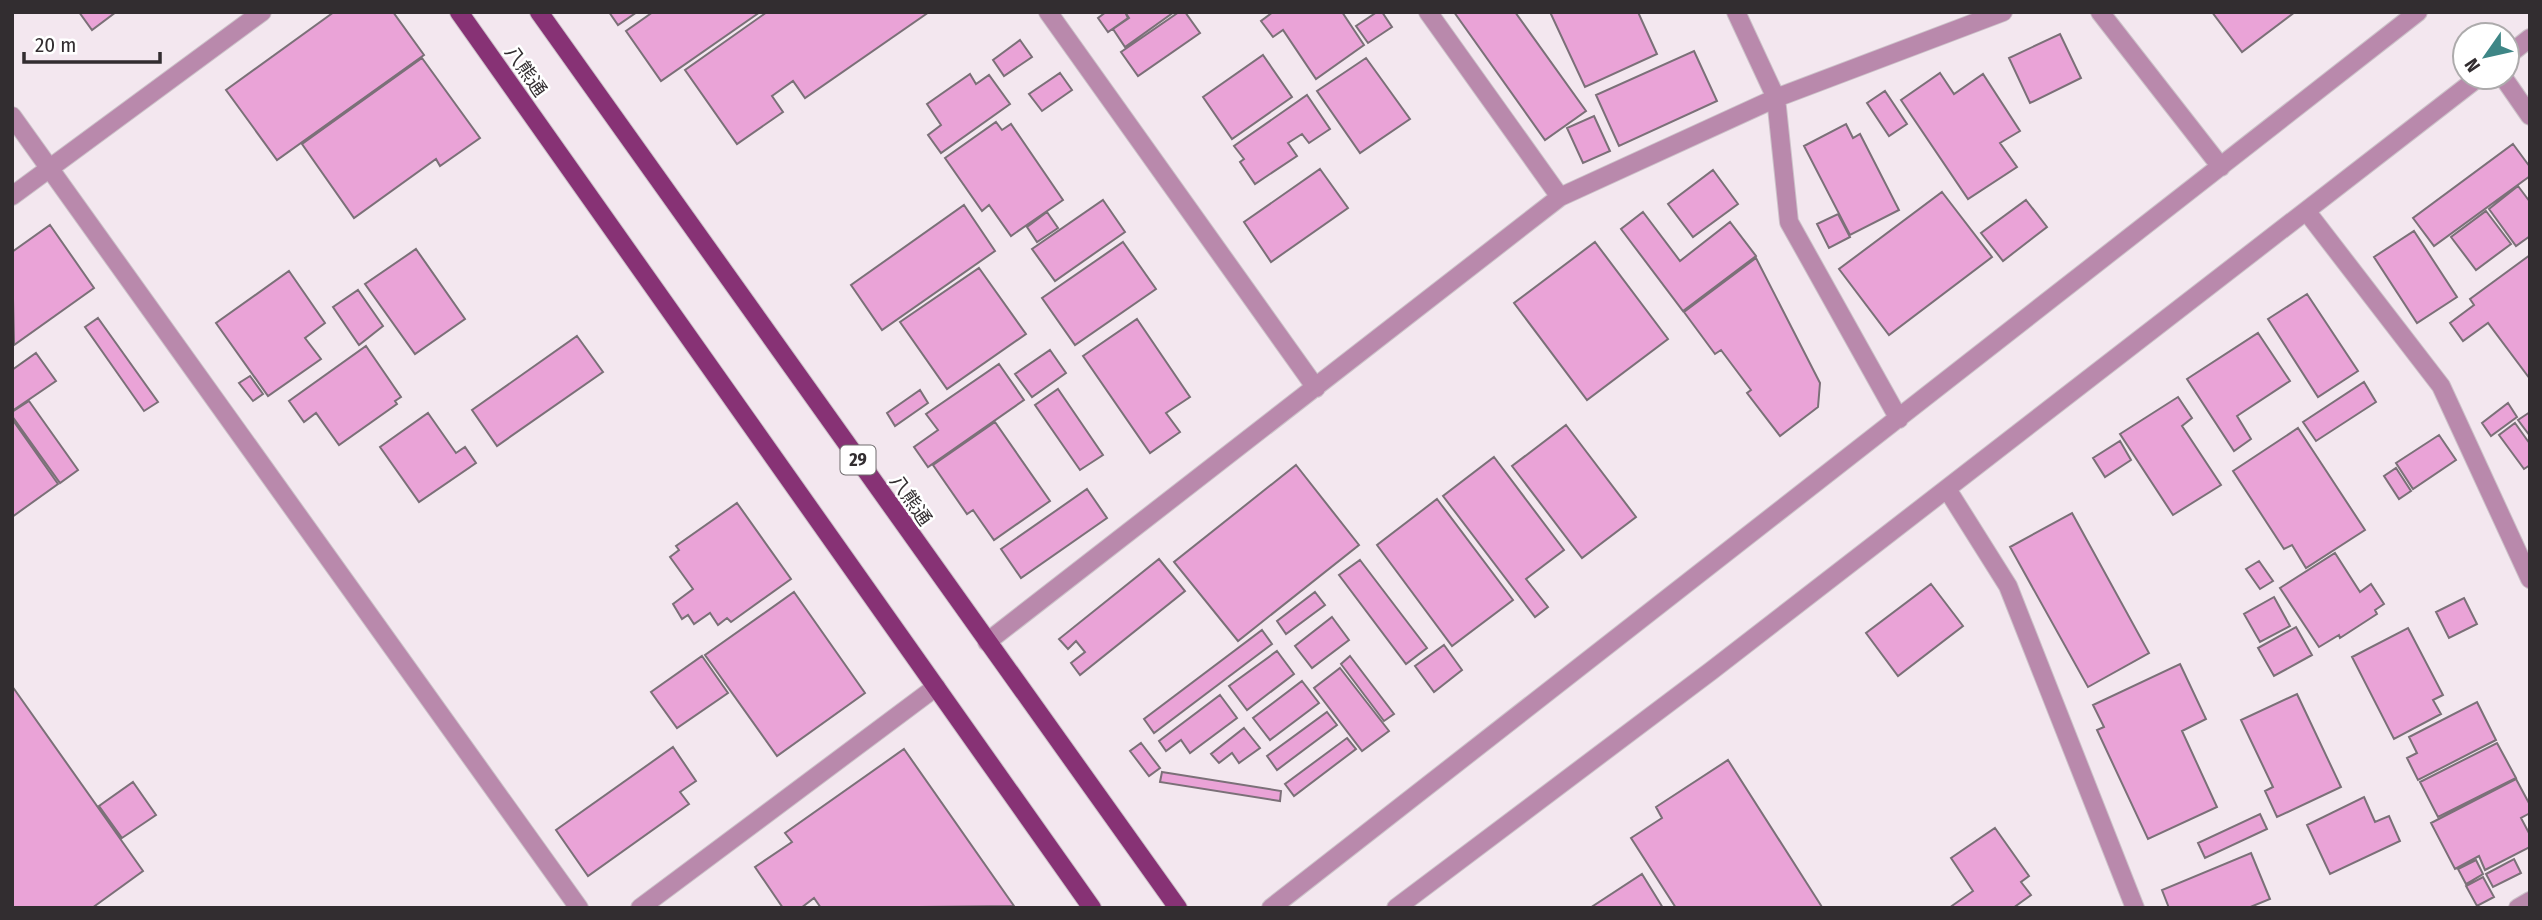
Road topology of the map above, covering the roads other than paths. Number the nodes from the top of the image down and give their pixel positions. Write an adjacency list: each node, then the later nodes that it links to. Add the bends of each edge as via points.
1 (262, 12): 16 (street)
2 (459, 12): 25 (main road, 八熊通)
3 (539, 12): 24 (main road, 八熊通 / 29)
4 (1048, 12): 20 (street)
5 (1428, 12): 18 (street)
6 (1736, 12): 12 (street)
7 (2003, 12): 12 (street)
8 (2100, 12): 15 (street)
9 (2418, 12): 15 (street)
10 (2461, 91): 19 (street)
11 (2513, 91): 14 (street)
12 (1776, 98): 18 (street); 21 (street, via 1789,222)
13 (12, 116): 16 (street)
14 (2530, 116)
15 (2221, 166): 21 (street)
16 (49, 169): 17 (street); 27 (street)
17 (12, 196)
18 (1560, 197): 20 (street)
19 (2307, 212): 22 (street); 23 (street, via 2441,386)
20 (1316, 388): 24 (street)
21 (1899, 419): 31 (street)
22 (1947, 489): 32 (street); 33 (street, via 2008,586)
23 (2530, 579)
24 (987, 642): 30 (main road, 八熊通 / 29)
25 (936, 687): 28 (street); 29 (main road, 八熊通)
26 (2530, 901): 34 (street)
27 (579, 908)
28 (640, 908)
29 (1092, 908)
30 (1178, 908)
31 (1270, 908)
32 (1396, 908)
33 (2135, 908)
34 (2518, 908)

